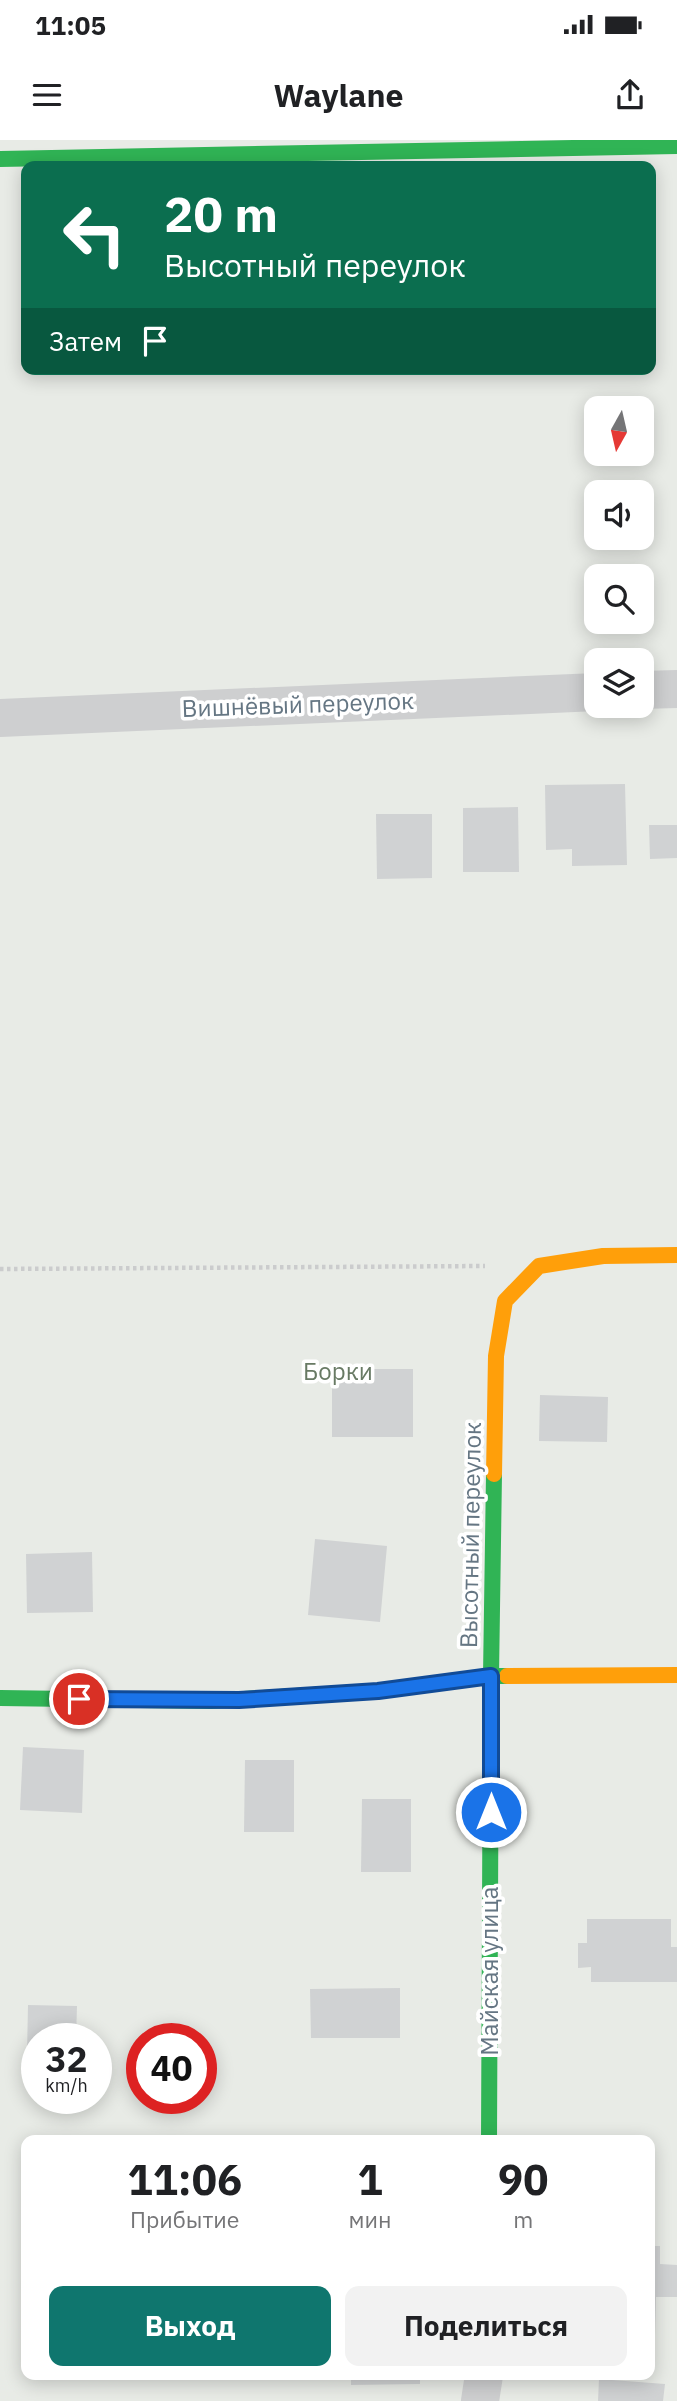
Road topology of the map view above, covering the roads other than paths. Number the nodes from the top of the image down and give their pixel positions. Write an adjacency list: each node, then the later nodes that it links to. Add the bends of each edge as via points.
1 (677, 146): 2 (street)
2 (0, 159)
3 (677, 689): 4 (street)
4 (654, 690)
5 (584, 693): 6 (street, Вишнёвый переулок)
6 (0, 718)
7 (677, 1255): 9 (street, Высотный переулок, via 603,1256 539,1266 505,1301 496,1356)
8 (677, 1675): 9 (street)
9 (491, 1676): 10 (street, Высотный переулок, via 378,1691 211,1701); 11 (street, Майская улица)
10 (0, 1698)
11 (489, 2135)
12 (483, 2380): 13 (street)
13 (480, 2401)

